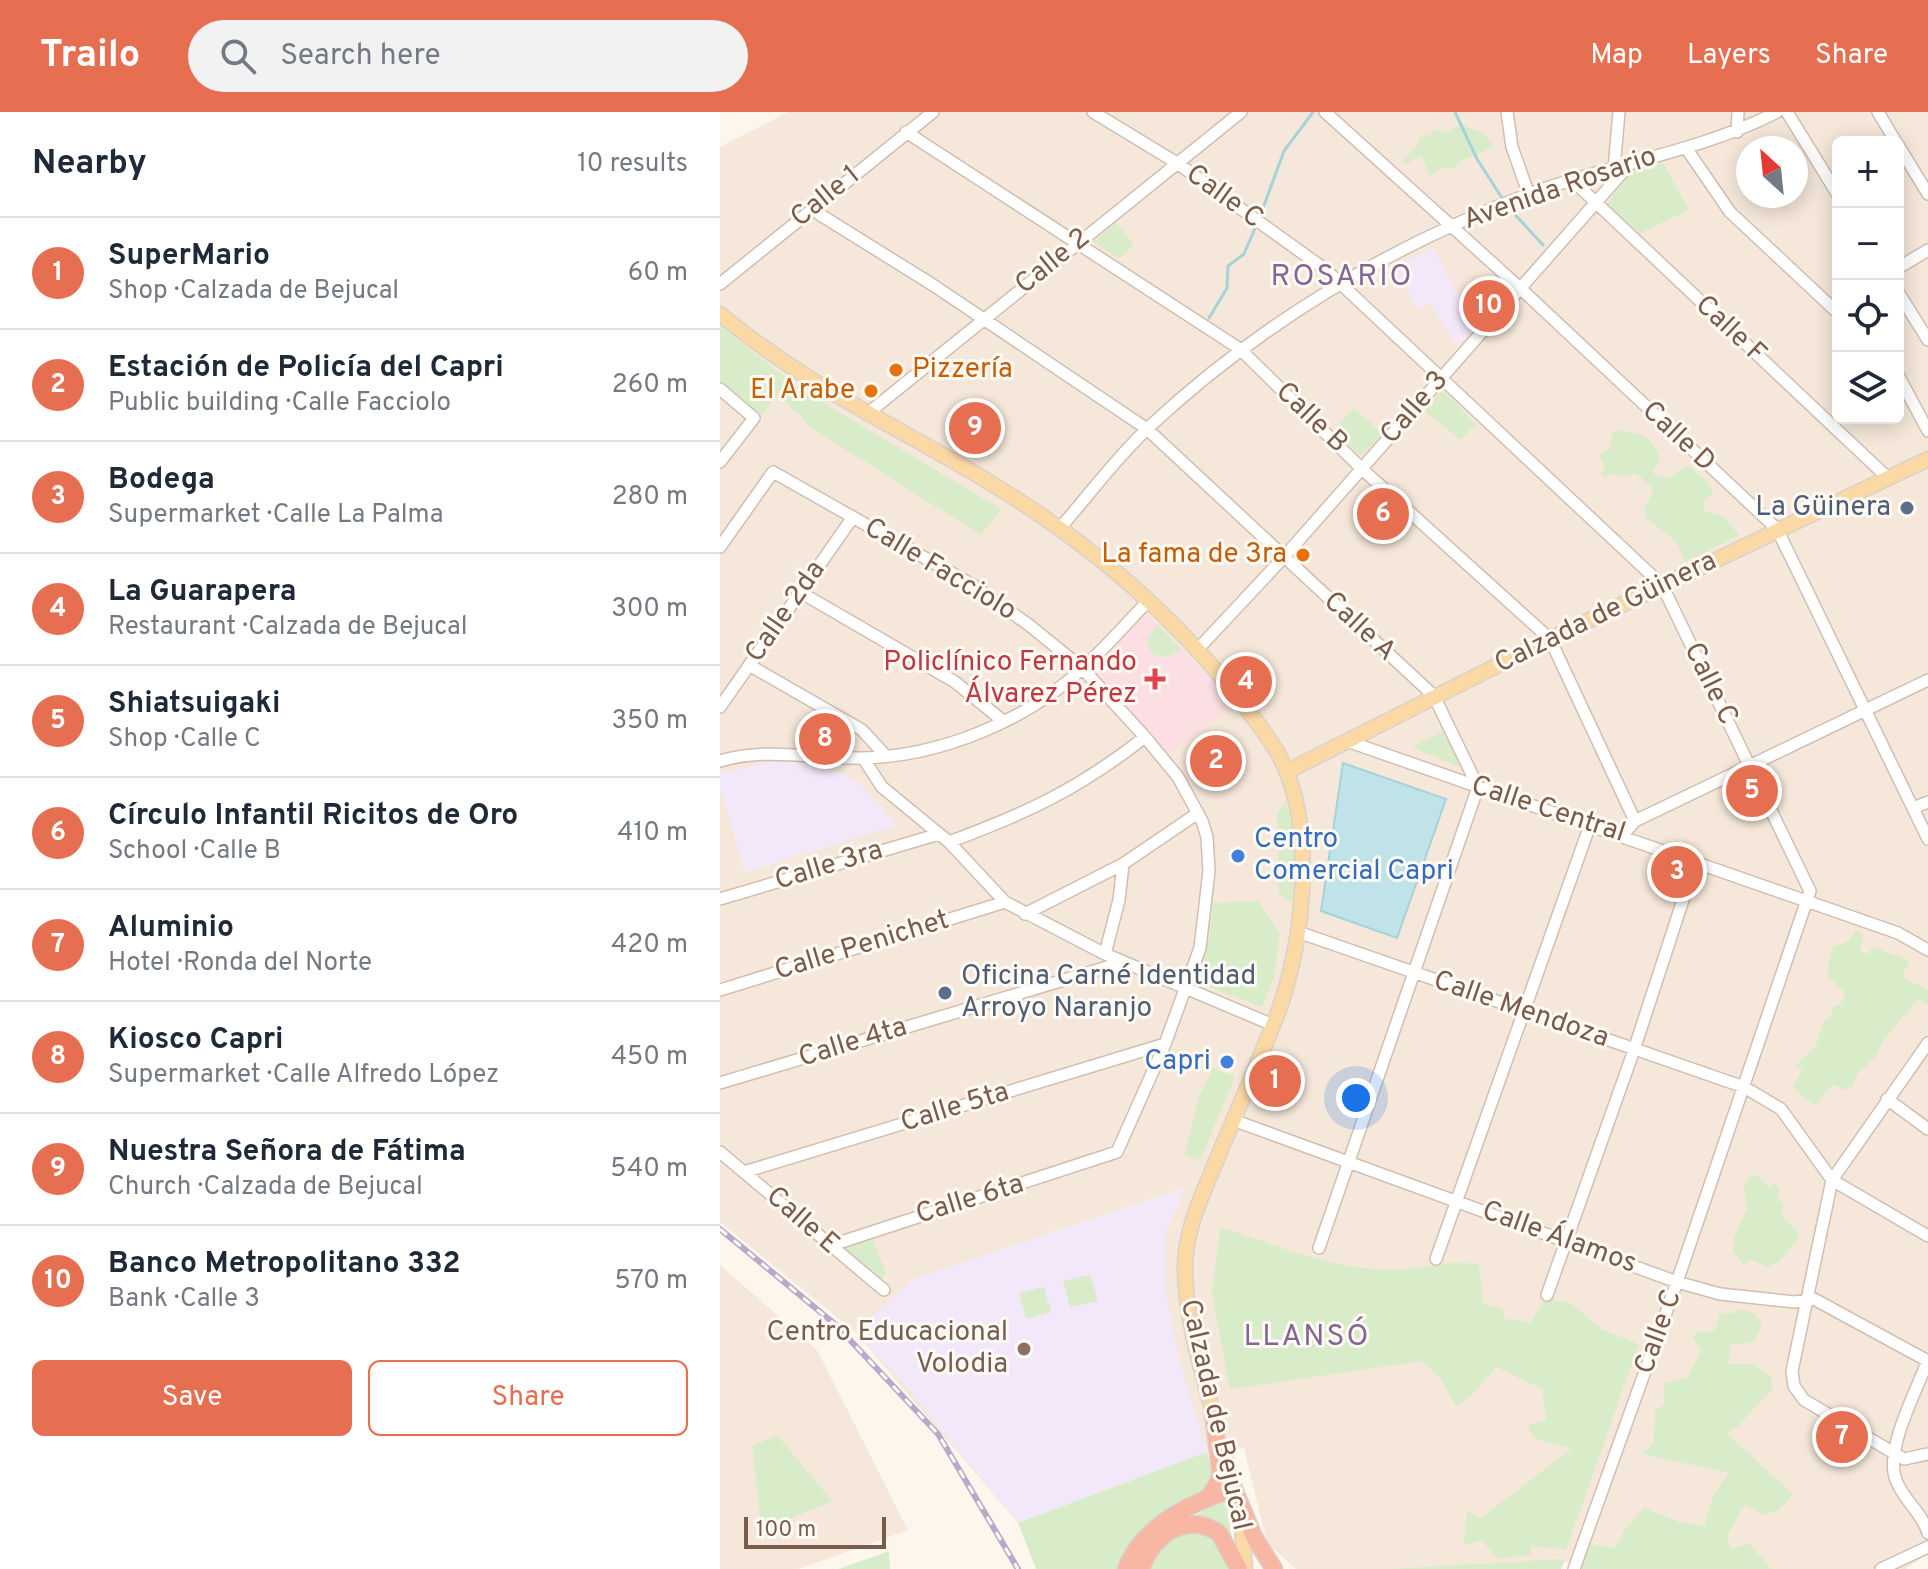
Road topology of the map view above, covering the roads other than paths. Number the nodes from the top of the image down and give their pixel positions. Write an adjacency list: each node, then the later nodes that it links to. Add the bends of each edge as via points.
1 (933, 112): 11 (street, Calle 1)
2 (1093, 112): 16 (street, Calle C)
3 (1241, 112): 16 (street, Calle 2)
4 (1325, 112): 25 (street, Calle D)
5 (1507, 112): 22 (street, via 1512,147)
6 (1619, 112): 18 (street)
7 (1738, 112): 12 (street)
8 (1777, 112): 12 (street, Avenida Rosario)
9 (1787, 112): 20 (street)
10 (1878, 112): 13 (street)
11 (906, 132): 24 (street, Calle 1); 26 (street, Calle B)
12 (1737, 132): 14 (street, Avenida Rosario)
13 (1892, 136)
14 (1686, 148): 17 (street, Avenida Rosario); 33 (street, via 1730,212)
15 (1904, 155): 21 (street)
16 (1177, 163): 26 (street, Calle 2); 29 (street, Calle C)
17 (1630, 164): 18 (street, Avenida Rosario); 23 (street, Calle 3)
18 (1614, 169): 19 (street, Avenida Rosario)
19 (1572, 180): 22 (street, Avenida Rosario); 23 (street, Calle F)
20 (1832, 185)
21 (1928, 194)
22 (1529, 195): 25 (street, Avenida Rosario)
23 (1596, 204): 31 (street, Calle 3); 47 (street, Calle F)
24 (811, 209): 30 (street, Calle 1); 35 (street, Calle A)
25 (1452, 225): 29 (street, Avenida Rosario); 31 (street, Calle D)
26 (1077, 242): 35 (street, Calle 2); 37 (street, Calle B)
27 (1928, 250): 28 (street)
28 (1904, 264)
29 (1340, 283): 37 (street, Avenida Rosario); 38 (street, Calle C)
30 (720, 284)
31 (1520, 288): 38 (street, Calle 3); 50 (street, Calle D)
32 (1904, 302): 36 (street)
33 (1832, 307)
34 (720, 314): 41 (main road, Calzada de Bejucal, via 772,358)
35 (982, 319): 41 (street, Calle 2); 42 (street, Calle A)
36 (1928, 340)
37 (1240, 349): 42 (street, Avenida Rosario); 46 (street, Calle B)
38 (1440, 380): 46 (street, Calle 3); 53 (street, Calle C)
39 (1904, 386): 43 (street)
40 (720, 389): 45 (street, via 753,417)
41 (867, 414): 49 (main road, Calzada de Bejucal, via 985,479)
42 (1147, 429): 49 (street, Avenida Rosario); 52 (street, Calle A)
43 (1928, 431)
44 (1928, 459): 47 (main road, Calzada de Güinera)
45 (720, 462)
46 (1362, 469): 52 (street, Calle 3); 56 (street, Calle B)
47 (1888, 478): 50 (main road, Calzada de Güinera)
48 (853, 517): 51 (street, Calle Facciolo, via 773,472); 54 (street, Calle 2da); 59 (street, Calle Facciolo, via 971,584)
49 (1060, 528): 55 (main road, Calzada de Bejucal)
50 (1777, 529): 53 (main road, Calzada de Güinera); 63 (street, Calle D)
51 (720, 547)
52 (1284, 557): 57 (street, Calle 3); 61 (street, Calle A)
53 (1662, 585): 56 (main road, Calzada de Güinera); 70 (street, Calle C)
54 (800, 592): 58 (street, Calle 2da); 64 (street, via 955,682)
55 (1148, 601): 57 (main road, Calzada de Bejucal); 59 (street)
56 (1550, 639): 61 (main road, Calzada de Güinera); 76 (street, Calle B)
57 (1198, 649): 71 (main road, Calzada de Bejucal, via 1260,727)
58 (749, 665): 62 (street, Calle 2da); 67 (street, via 862,730)
59 (1083, 669): 64 (street); 65 (street, Calle Facciolo)
60 (1928, 680): 63 (street)
61 (1434, 696): 66 (main road, Calzada de Güinera); 72 (street, Calle A)
62 (720, 707)
63 (1864, 711): 70 (street); 74 (street, Calle D)
64 (1003, 721): 67 (street, via 941,744)
65 (1145, 737): 75 (street, Calle Facciolo, via 1178,777); 81 (street, via 1072,790)
66 (1347, 741): 71 (main road, Calzada de Güinera); 72 (street, Calle Central)
67 (885, 755): 68 (street)
68 (863, 758): 69 (street, via 764,753); 78 (street, via 882,787)
69 (720, 761)
70 (1750, 767): 76 (street); 85 (street, Calle C, via 1803,874)
71 (1286, 772): 88 (main road, Calzada de Bejucal, via 1301,843)
72 (1478, 787): 77 (street, Calle Central); 92 (street)
73 (1928, 802): 74 (street)
74 (1913, 808): 80 (street, Calle D)
75 (1198, 813): 83 (street); 94 (street, Calle Facciolo, via 1207,837 1208,900)
76 (1635, 821): 79 (street)
77 (1590, 825): 79 (street, Calle Central); 95 (street)
78 (939, 834): 81 (street); 84 (street, Calle 3ra)
79 (1623, 835): 82 (street, Calle Central)
80 (1928, 839)
81 (949, 842): 86 (street)
82 (1696, 860): 85 (street, Calle Central); 99 (street)
83 (1123, 864): 87 (street); 90 (street)
84 (720, 899)
85 (1809, 901): 89 (street, Calle Central, via 1898,933); 101 (street, Calle C)
86 (1005, 902): 87 (street); 93 (street, Calle Penichet)
87 (1025, 914): 90 (street)
88 (1298, 932): 92 (street, Calle Mendoza); 96 (main road, Calzada de Bejucal)
89 (1928, 950)
90 (1105, 954): 91 (street)
91 (1124, 962): 94 (street); 100 (street, Calle 4ta)
92 (1416, 973): 95 (street, Calle Mendoza); 107 (street)
93 (720, 990)
94 (1186, 990): 96 (street); 98 (street, Calle Facciolo)
95 (1525, 1011): 99 (street, Calle Mendoza); 110 (street)
96 (1273, 1025): 103 (main road, Calzada de Bejucal)
97 (1928, 1043): 102 (street)
98 (1165, 1044): 106 (street, Calle Facciolo, via 1125,1140); 108 (street, Calle 5ta)
99 (1634, 1050): 101 (street, Calle Mendoza); 112 (street)
100 (720, 1083)
101 (1744, 1087): 109 (street, Calle Mendoza, via 1781,1109); 116 (street, Calle C)
102 (1887, 1099): 104 (street); 109 (street)
103 (1233, 1120): 107 (street, Calle Álamos); 121 (main road, Calzada de Bejucal, via 1193,1219 1186,1255 1190,1311)
104 (1928, 1129)
105 (720, 1152): 108 (street, Calle E)
106 (1112, 1155): 113 (street, Calle 6ta)
107 (1349, 1163): 110 (street, Calle Álamos); 114 (street)
108 (744, 1172): 113 (street, Calle E)
109 (1832, 1180): 111 (street); 119 (street)
110 (1458, 1201): 112 (street, Calle Álamos); 115 (street)
111 (1928, 1236)
112 (1567, 1241): 116 (street, Calle Álamos); 118 (street)
113 (829, 1246): 117 (street, Calle E)
114 (1319, 1248)
115 (1436, 1259)
116 (1677, 1282): 119 (street, Calle Álamos, via 1720,1294); 133 (street, Calle C)
117 (884, 1290)
118 (1547, 1295)
119 (1807, 1299): 120 (street, Calle Álamos); 122 (street, via 1792,1371 1798,1393)
120 (1928, 1360): 122 (street)
121 (1213, 1412): 124 (main road, Calzada de Bejucal); 125 (highway, via 1221,1476)
122 (1893, 1452): 123 (street, via 1904,1459); 126 (street, via 1897,1483)
123 (1928, 1454)
124 (1234, 1489): 125 (highway); 131 (main road, Calzada de Bejucal); 132 (highway)
125 (1209, 1498): 128 (highway, via 1143,1537)
126 (1928, 1533)
127 (1928, 1547): 134 (street)
128 (1126, 1569)
129 (1141, 1569): 130 (highway, via 1161,1538 1195,1523 1219,1533)
130 (1239, 1569)
131 (1245, 1569)
132 (1274, 1569)
133 (1574, 1569)
134 (1881, 1569)

